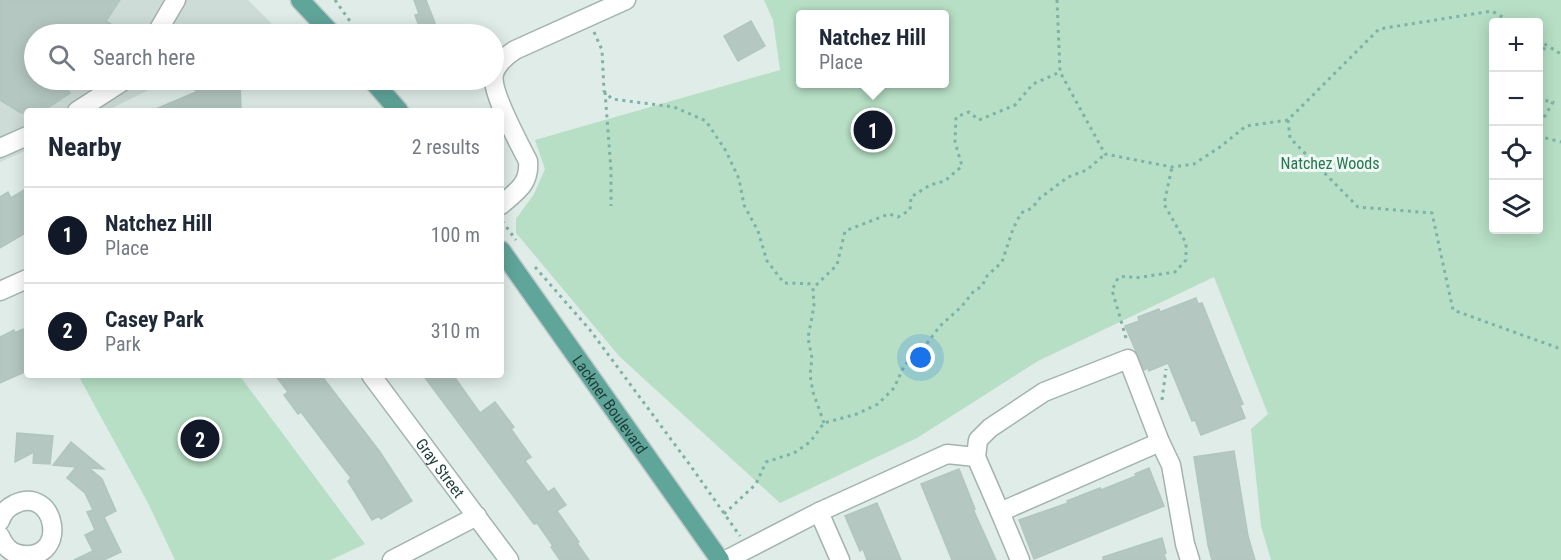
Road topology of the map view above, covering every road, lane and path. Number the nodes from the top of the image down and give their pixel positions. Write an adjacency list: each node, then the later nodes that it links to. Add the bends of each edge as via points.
1 (176, 0): 8 (street)
2 (300, 0): 9 (main road)
3 (334, 0): 10 (path)
4 (626, 0): 6 (street)
5 (1057, 0): 16 (path)
6 (587, 16): 15 (street); 20 (path, via 602,50)
7 (1505, 18): 26 (path, via 1492,10 1379,29)
8 (162, 24)
9 (323, 24)
10 (352, 24)
11 (1543, 42): 12 (path)
12 (1546, 44): 13 (path); 14 (path)
13 (1543, 53)
14 (1561, 54)
15 (504, 58)
16 (1060, 72): 32 (path); 40 (path, via 1033,84 1016,105 979,120 969,112 956,117 955,142 962,166 945,181 911,197 910,210 898,217 889,214 846,231 837,265)
17 (110, 90): 22 (street)
18 (381, 90): 23 (main road)
19 (495, 90): 24 (street)
20 (604, 91): 34 (path); 40 (path, via 612,99 674,107 705,121 735,169 744,205 758,231 767,261 784,283)
21 (1543, 100): 27 (path, via 1553,102)
22 (82, 108)
23 (396, 108)
24 (503, 108)
25 (504, 109): 35 (street, via 528,161 529,172)
26 (1288, 120): 33 (path, via 1246,126 1194,164); 43 (path, via 1290,138 1358,207 1432,213 1453,310)
27 (1543, 121)
28 (24, 137): 31 (street)
29 (1543, 137): 30 (path)
30 (1561, 142)
31 (0, 148)
32 (1105, 154): 33 (path); 47 (path, via 1022,213 1002,262 940,326 916,358 905,364 894,388 878,404)
33 (1172, 167): 42 (path, via 1164,204 1186,243 1186,260 1175,273 1119,278 1112,290)
34 (610, 206)
35 (504, 210)
36 (504, 224): 37 (path)
37 (508, 245): 60 (main road, Lackner Boulevard)
38 (529, 259): 52 (path, via 590,330)
39 (24, 280): 41 (street)
40 (815, 284): 47 (path, via 808,338 810,375)
41 (0, 291)
42 (1126, 338)
43 (1561, 349)
44 (1166, 369): 46 (path)
45 (373, 378): 53 (street, Gray Street)
46 (1162, 403)
47 (824, 423): 52 (path, via 810,442 794,453 766,462 756,484)
48 (1160, 442): 49 (street, via 1128,359 1044,392 990,428 978,440); 51 (street); 64 (street, via 1171,465)
49 (976, 457): 50 (street, via 947,454); 51 (street)
50 (819, 512): 56 (street); 62 (street)
51 (1000, 512): 63 (street)
52 (724, 514): 56 (path)
53 (477, 516): 58 (street); 59 (street, Gray Street)
54 (0, 521): 57 (street, via 8,508 21,502 40,505 47,512 52,520 51,539)
55 (0, 536): 57 (street, via 11,552)
56 (748, 548): 61 (street)
57 (30, 558)
58 (392, 560)
59 (509, 560)
60 (720, 560)
61 (726, 560)
62 (840, 560)
63 (1020, 560)
64 (1190, 560)

